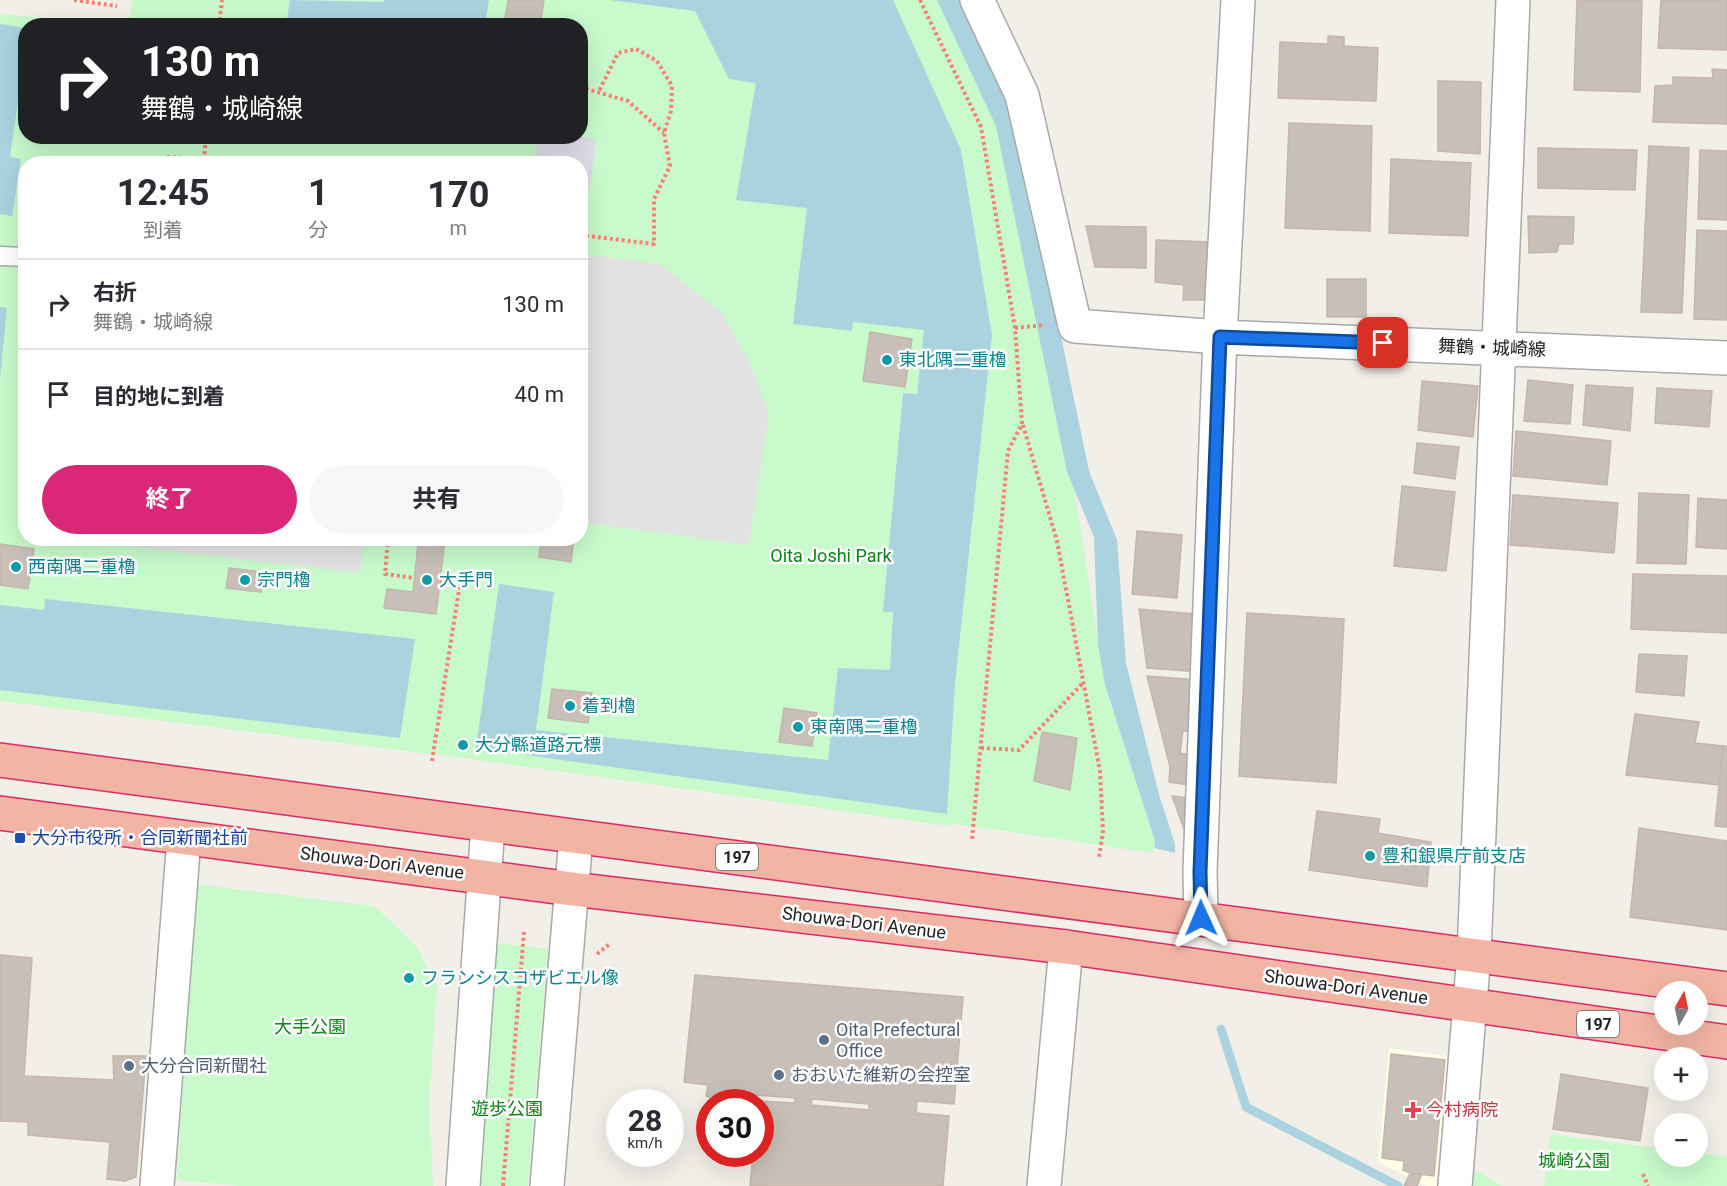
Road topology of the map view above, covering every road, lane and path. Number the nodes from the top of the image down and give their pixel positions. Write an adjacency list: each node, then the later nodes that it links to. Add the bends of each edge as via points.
1 (74, 0): 7 (path)
2 (222, 0): 8 (path)
3 (920, 0): 16 (path, via 981,127)
4 (977, 0): 17 (street, 舞鶴・城崎線, via 1022,95 1075,326)
5 (1238, 0): 17 (street)
6 (1513, 0): 18 (street)
7 (117, 6)
8 (220, 18)
9 (588, 89): 10 (path)
10 (599, 91): 11 (path, via 628,101); 11 (path, via 618,53 636,49 657,61 672,86 671,111)
11 (664, 134): 12 (path, via 670,166 654,199 654,244)
12 (588, 236)
13 (0, 256): 14 (lane)
14 (18, 257)
15 (1029, 326): 16 (path)
16 (1016, 328): 20 (path)
17 (1220, 337): 18 (street, 舞鶴・城崎線); 36 (street)
18 (1499, 348): 19 (street, 舞鶴・城崎線); 39 (street)
19 (1727, 358)
20 (1022, 424): 24 (path, via 1057,541); 25 (path, via 1008,451)
21 (387, 546): 22 (path, via 385,574)
22 (414, 578)
23 (440, 582): 27 (path, via 460,584)
24 (1083, 684): 25 (path, via 1019,750); 33 (path, via 1100,771 1103,832)
25 (981, 748): 32 (path)
26 (0, 760): 29 (highway, 197)
27 (432, 761)
28 (0, 813): 31 (highway, Shouwa-Dori Avenue / 197)
29 (488, 825): 30 (highway, 197); 34 (street)
30 (576, 837): 35 (street); 36 (highway, 197)
31 (184, 838): 34 (highway, Shouwa-Dori Avenue / 197); 44 (street)
32 (972, 839)
33 (1099, 857)
34 (484, 877): 35 (highway, Shouwa-Dori Avenue / 197); 45 (street)
35 (572, 889): 38 (highway, Shouwa-Dori Avenue / 197); 47 (street)
36 (1201, 918): 39 (highway, 197)
37 (524, 932): 46 (path)
38 (1066, 947): 41 (highway, Shouwa-Dori Avenue / 197); 48 (street)
39 (1474, 954): 40 (highway, 197); 41 (street)
40 (1727, 989)
41 (1469, 1005): 42 (highway, Shouwa-Dori Avenue / 197); 49 (street)
42 (1727, 1042)
43 (1643, 1174): 50 (path)
44 (157, 1186)
45 (463, 1186)
46 (503, 1186)
47 (547, 1186)
48 (1044, 1186)
49 (1455, 1186)
50 (1648, 1186)

